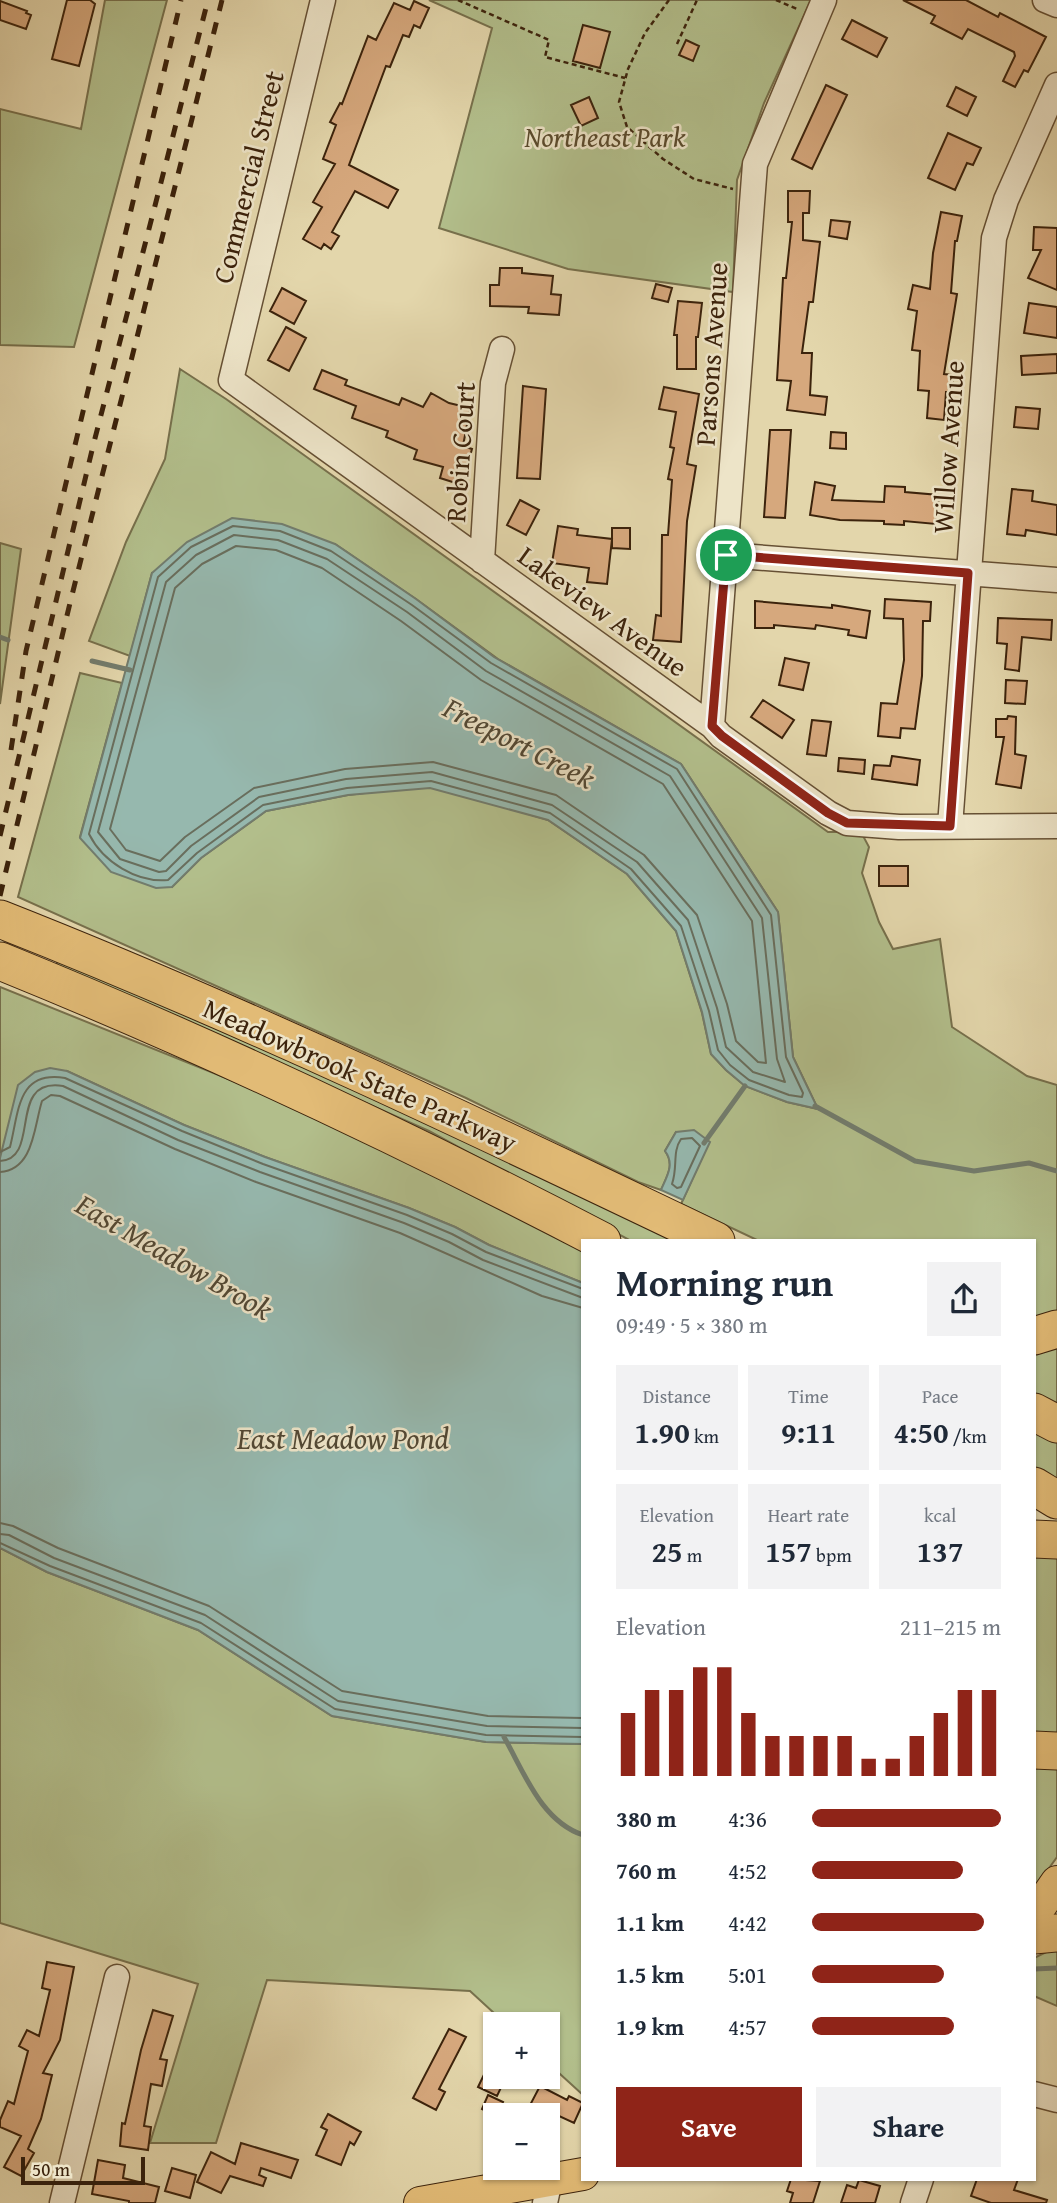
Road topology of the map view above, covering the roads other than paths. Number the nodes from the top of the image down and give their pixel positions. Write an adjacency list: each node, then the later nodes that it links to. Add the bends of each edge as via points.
1 (323, 0): 7 (street, Commercial Street)
2 (824, 0): 8 (street, Parsons Avenue, via 755,164)
3 (1045, 0): 4 (street)
4 (1057, 5)
5 (1057, 85): 10 (street, Willow Avenue, via 994,238)
6 (502, 349): 9 (street, Robin Court, via 493,383)
7 (233, 370): 9 (street, Lakeview Avenue, via 231,380)
8 (726, 555): 10 (street); 12 (street, Parsons Avenue)
9 (482, 561): 12 (street, Lakeview Avenue)
10 (968, 573): 11 (street); 13 (street, Willow Avenue)
11 (1057, 580)
12 (712, 726): 13 (street, Lakeview Avenue, via 847,823)
13 (950, 826): 14 (street, Lakeview Avenue)
14 (1057, 826)
15 (0, 919): 18 (highway, Meadowbrook State Parkway, via 127,969 436,1107)
16 (13, 966): 17 (highway, Meadowbrook State Parkway, via 451,1162)
17 (598, 1239)
18 (712, 1239)
19 (1057, 1329): 20 (highway)
20 (1036, 1335)
21 (1036, 1413): 22 (highway)
22 (1057, 1424)
23 (1036, 1487): 24 (highway)
24 (1057, 1500)
25 (1036, 1539): 26 (highway)
26 (1057, 1539)
27 (1036, 1750): 28 (highway)
28 (1057, 1751)
29 (1057, 1882): 30 (main road)
30 (1036, 1912)
31 (1057, 1933): 32 (highway)
32 (1036, 1935)
33 (117, 1977): 41 (street)
34 (1036, 2095): 35 (street)
35 (1057, 2101)
36 (581, 2175): 38 (main road)
37 (919, 2181): 42 (street)
38 (547, 2191): 39 (main road)
39 (495, 2197): 40 (main road)
40 (439, 2201)
41 (62, 2203)
42 (913, 2203)

